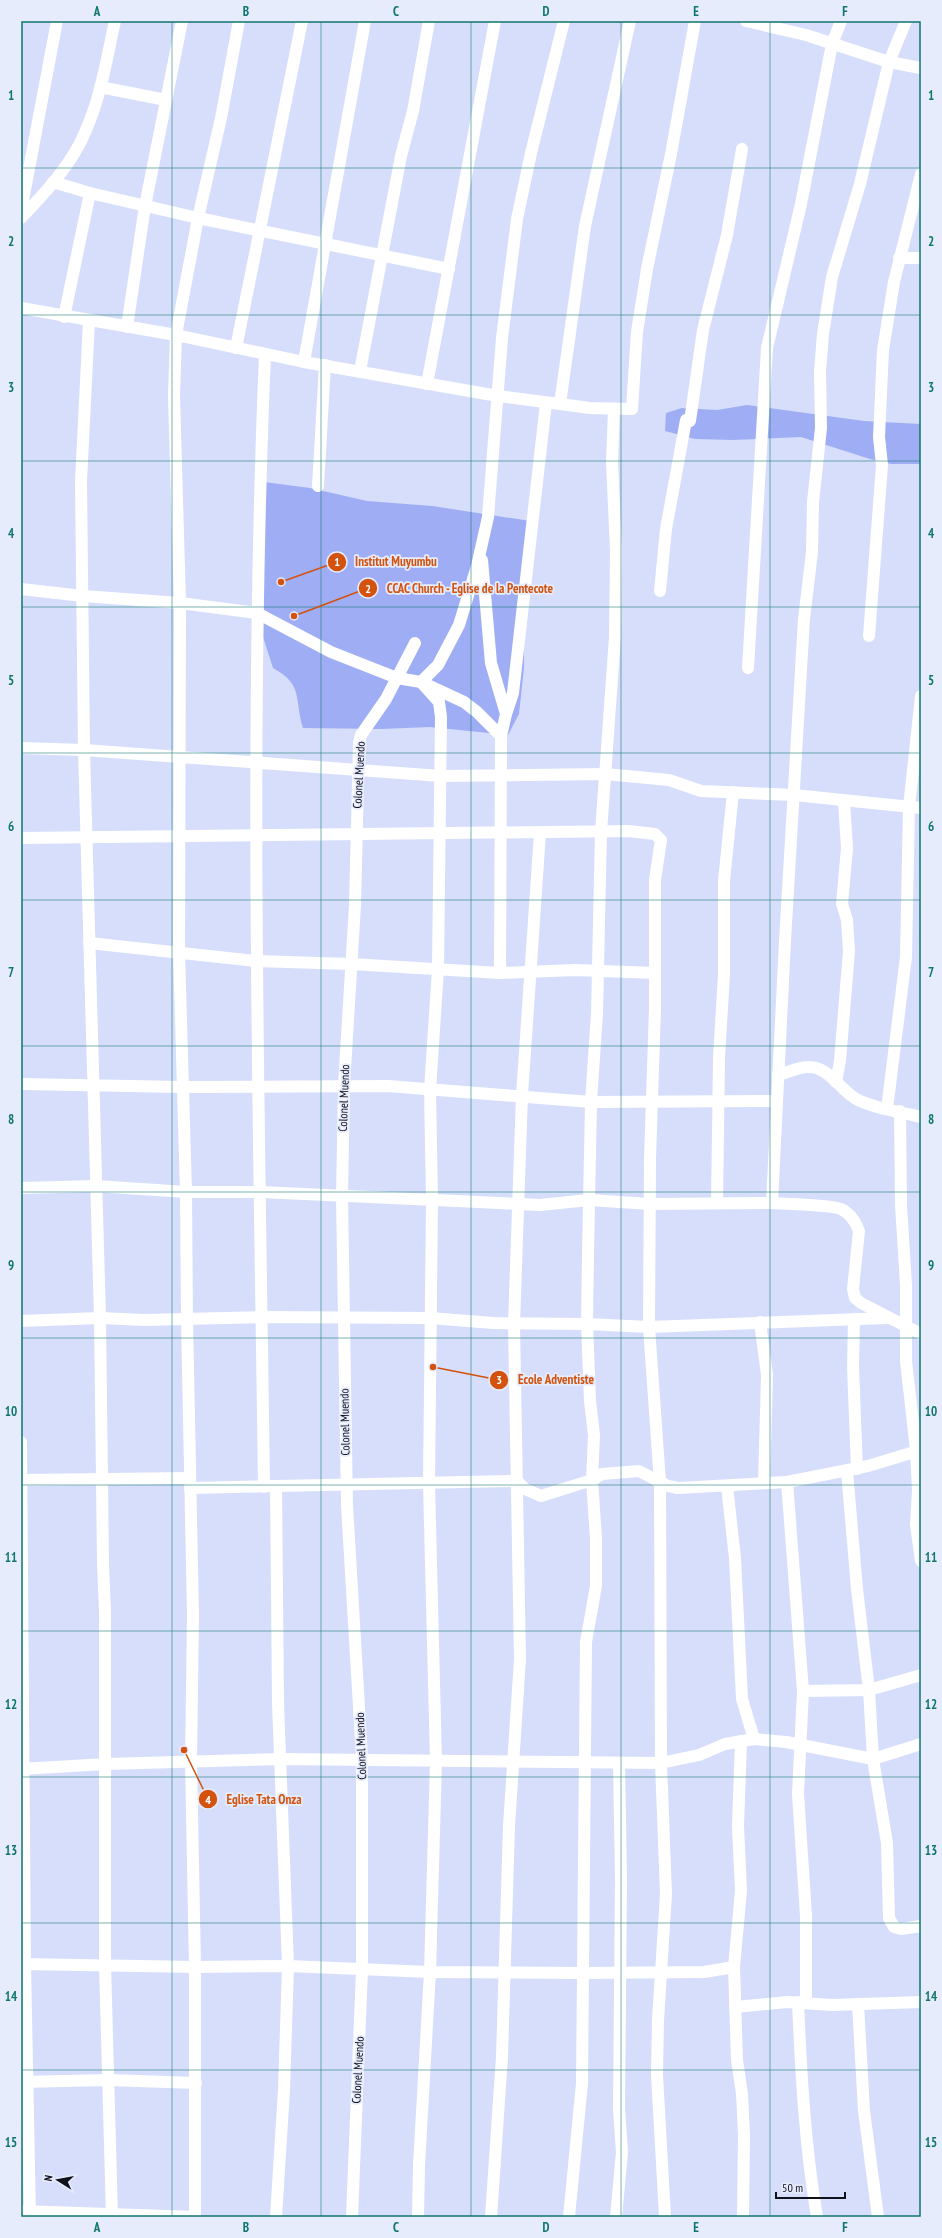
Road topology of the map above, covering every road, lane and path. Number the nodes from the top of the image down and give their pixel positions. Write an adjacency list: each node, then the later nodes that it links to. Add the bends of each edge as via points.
1 (57, 21): 26 (street)
2 (115, 21): 19 (street)
3 (182, 21): 20 (street)
4 (239, 21): 28 (street, via 221,118)
5 (302, 21): 29 (street)
6 (365, 21): 30 (street)
7 (429, 21): 31 (street)
8 (495, 21): 34 (street)
9 (564, 21): 46 (street, via 517,219 502,338)
10 (630, 21): 48 (street, via 585,226)
11 (695, 21): 49 (street, via 671,154 646,269 637,332 632,410)
12 (746, 21): 15 (street)
13 (841, 21): 16 (street)
14 (906, 21): 17 (street)
15 (786, 25): 16 (street)
16 (832, 44): 17 (street); 59 (street, via 801,204 767,348)
17 (889, 62): 18 (street); 74 (street, via 860,184 832,277 824,327 820,371 821,428 813,507 812,552 804,618)
18 (921, 68)
19 (100, 87): 20 (street); 23 (street, via 86,131 73,155)
20 (166, 100): 25 (street)
21 (742, 149): 53 (street, via 727,235 703,330 666,529)
22 (921, 174): 32 (street)
23 (53, 182): 24 (street); 27 (street)
24 (90, 193): 25 (street); 36 (street)
25 (145, 206): 28 (street); 38 (street)
26 (21, 211)
27 (21, 218)
28 (198, 218): 29 (street); 39 (street)
29 (259, 230): 30 (street); 40 (street)
30 (326, 244): 31 (street); 42 (street)
31 (382, 256): 34 (street); 44 (street)
32 (899, 258): 33 (street); 57 (street, via 884,350 879,437 882,465)
33 (921, 258)
34 (449, 269): 45 (street)
35 (21, 308): 36 (street)
36 (64, 317): 37 (street)
37 (89, 321): 38 (street); 54 (street, via 81,481)
38 (127, 328): 39 (street)
39 (176, 335): 40 (street); 55 (street, via 174,396)
40 (236, 348): 41 (street)
41 (265, 354): 42 (street); 56 (street, via 258,502)
42 (304, 362): 43 (street)
43 (325, 365): 44 (street); 50 (street)
44 (360, 371): 45 (street)
45 (427, 384): 46 (street)
46 (498, 396): 47 (street); 51 (street, via 491,495)
47 (546, 403): 48 (street); 63 (street, via 513,693)
48 (560, 404): 49 (street)
49 (614, 409): 71 (street, via 612,462 616,551 615,638)
50 (318, 486)
51 (481, 548): 61 (street, via 459,625 438,665); 63 (street, via 491,663)
52 (21, 589): 54 (street)
53 (660, 591)
54 (83, 596): 55 (street); 66 (street)
55 (180, 603): 56 (street); 67 (street)
56 (257, 613): 60 (street, via 331,652); 68 (street)
57 (869, 636)
58 (415, 643): 60 (street, Colonel Muendo)
59 (748, 668)
60 (397, 678): 61 (street); 69 (street, Colonel Muendo, via 361,735)
61 (421, 682): 64 (street, via 464,702); 72 (street, via 439,702)
62 (921, 696): 76 (street)
63 (506, 714): 64 (street)
64 (501, 736): 70 (street)
65 (21, 748): 66 (street)
66 (84, 750): 67 (street); 82 (street)
67 (178, 757): 68 (street); 83 (street)
68 (256, 763): 69 (street); 80 (street)
69 (358, 770): 72 (street); 84 (street, Colonel Muendo)
70 (502, 774): 71 (street); 72 (street); 78 (street)
71 (605, 774): 73 (street, via 669,780 701,791); 77 (street)
72 (440, 776): 81 (street)
73 (733, 792): 74 (street); 104 (street, via 724,881 724,974)
74 (794, 795): 75 (street); 95 (street)
75 (844, 801): 76 (street); 96 (street, via 847,848 842,904 848,920 849,951)
76 (915, 807): 108 (street, via 906,956)
77 (601, 832): 79 (street); 91 (street); 94 (street, via 655,834 661,840 655,880)
78 (502, 833): 79 (street); 81 (street); 93 (street)
79 (540, 833): 92 (street)
80 (257, 835): 83 (street); 84 (street); 88 (street)
81 (441, 835): 84 (street); 90 (street)
82 (86, 836): 83 (street); 85 (street); 86 (street)
83 (178, 836): 87 (street)
84 (356, 836): 89 (street, Colonel Muendo)
85 (21, 838)
86 (89, 944): 87 (street); 98 (street)
87 (179, 952): 88 (street); 100 (street)
88 (256, 960): 89 (street); 101 (street)
89 (351, 964): 90 (street); 99 (street, Colonel Muendo)
90 (438, 969): 93 (street); 102 (street)
91 (598, 970): 92 (street); 94 (street); 105 (street)
92 (532, 972): 93 (street); 103 (street)
93 (500, 973)
94 (655, 973): 107 (street)
95 (778, 1075): 96 (street, via 813,1067); 106 (street)
96 (836, 1082): 108 (street, via 856,1099)
97 (21, 1084): 98 (street)
98 (93, 1085): 100 (street); 111 (street)
99 (344, 1086): 101 (street); 102 (street); 115 (street, Colonel Muendo)
100 (182, 1087): 101 (street); 113 (street)
101 (257, 1087): 114 (street)
102 (430, 1090): 103 (street); 116 (street)
103 (522, 1096): 105 (street); 119 (street)
104 (719, 1101): 106 (street); 107 (street); 121 (street)
105 (592, 1102): 107 (street); 117 (street)
106 (777, 1102): 118 (street)
107 (652, 1103): 120 (street)
108 (887, 1109): 109 (street)
109 (900, 1111): 110 (street); 134 (street, via 901,1205)
110 (921, 1117)
111 (96, 1186): 112 (street); 113 (street); 122 (street)
112 (21, 1188)
113 (186, 1192): 114 (street); 127 (street)
114 (261, 1192): 115 (street); 123 (street)
115 (342, 1196): 116 (street); 124 (street, Colonel Muendo)
116 (432, 1200): 119 (street); 125 (street)
117 (589, 1200): 119 (street, via 561,1204); 120 (street); 132 (street)
118 (772, 1203): 121 (street); 126 (street, via 841,1209 851,1217 857,1223 859,1231 853,1289 855,1298)
119 (519, 1204): 131 (street)
120 (650, 1204): 121 (street); 133 (street)
121 (717, 1204)
122 (100, 1318): 127 (street); 129 (street); 138 (street)
123 (262, 1318): 124 (street); 127 (street); 149 (street)
124 (343, 1318): 125 (street); 147 (street, Colonel Muendo)
125 (430, 1318): 131 (street); 146 (street)
126 (890, 1318): 128 (street); 134 (street)
127 (187, 1319): 144 (street)
128 (854, 1319): 130 (street); 137 (street)
129 (21, 1322)
130 (760, 1322): 133 (street); 145 (street, via 767,1375)
131 (514, 1324): 132 (street); 141 (street)
132 (587, 1324): 133 (street); 140 (street, via 594,1435)
133 (650, 1327): 142 (street)
134 (916, 1330): 136 (street, via 906,1361)
135 (21, 1442): 139 (street)
136 (919, 1450): 137 (street); 151 (street, via 916,1525)
137 (852, 1470): 143 (street); 154 (street, via 856,1589)
138 (103, 1478): 139 (street); 144 (street); 168 (street)
139 (21, 1480): 169 (street)
140 (592, 1480): 141 (street, via 541,1496 525,1489); 142 (street, via 602,1474 639,1471); 165 (street, via 596,1586 586,1642)
141 (517, 1481): 146 (street); 163 (street, via 520,1659)
142 (660, 1482): 148 (street, via 678,1488); 167 (street)
143 (787, 1482): 145 (street); 153 (street)
144 (190, 1483): 149 (street); 164 (street)
145 (764, 1483): 148 (street)
146 (429, 1484): 147 (street); 162 (street)
147 (346, 1485): 150 (street); 159 (street, Colonel Muendo)
148 (727, 1486): 155 (street, via 735,1558 742,1699)
149 (264, 1487): 150 (street)
150 (276, 1487): 160 (street)
151 (921, 1561)
152 (921, 1675): 154 (street)
153 (804, 1690): 154 (street); 158 (street)
154 (869, 1690): 161 (street)
155 (754, 1739): 156 (street); 158 (street, via 770,1739)
156 (741, 1741): 167 (street, via 725,1744 699,1755); 175 (street, via 738,1826 741,1891)
157 (921, 1744): 161 (street)
158 (800, 1745): 161 (street); 182 (street, via 798,1794 806,1916)
159 (362, 1758): 160 (street); 162 (street); 176 (street, Colonel Muendo)
160 (280, 1759): 164 (street); 173 (street)
161 (873, 1759): 170 (street, via 887,1843 890,1918 894,1927 901,1929)
162 (436, 1761): 163 (street); 177 (street)
163 (514, 1761): 165 (street); 178 (street, via 509,1826)
164 (191, 1762): 168 (street); 174 (street)
165 (584, 1762): 166 (street); 180 (street)
166 (619, 1763): 167 (street); 179 (street)
167 (661, 1763): 181 (street, via 666,1894)
168 (106, 1764): 169 (street); 172 (street)
169 (22, 1769): 171 (street)
170 (921, 1926)
171 (23, 1964): 172 (street); 187 (street)
172 (105, 1964): 174 (street); 186 (street)
173 (288, 1966): 174 (street); 176 (street); 192 (street)
174 (195, 1967): 188 (street)
175 (734, 1967): 181 (street, via 704,1972); 185 (street)
176 (362, 1970): 177 (street); 193 (street, Colonel Muendo)
177 (430, 1972): 178 (street); 194 (street)
178 (506, 1972): 180 (street); 195 (street)
179 (621, 1972): 180 (street); 181 (street); 197 (street, via 622,2152)
180 (583, 1973): 196 (street, via 582,2083)
181 (661, 1973): 198 (street, via 657,2075)
182 (802, 2002): 184 (street); 185 (street); 200 (street, via 803,2107 809,2171)
183 (921, 2002): 184 (street)
184 (858, 2004): 201 (street, via 864,2112)
185 (735, 2007): 199 (street, via 744,2135)
186 (108, 2080): 187 (street); 188 (street); 190 (street)
187 (24, 2082): 189 (street)
188 (196, 2083): 191 (street)
189 (27, 2213): 190 (street)
190 (112, 2215): 191 (street)
191 (195, 2217)
192 (276, 2217)
193 (352, 2217)
194 (418, 2217)
195 (492, 2217)
196 (569, 2217)
197 (616, 2217)
198 (665, 2217)
199 (743, 2217)
200 (817, 2217)
201 (878, 2217)

